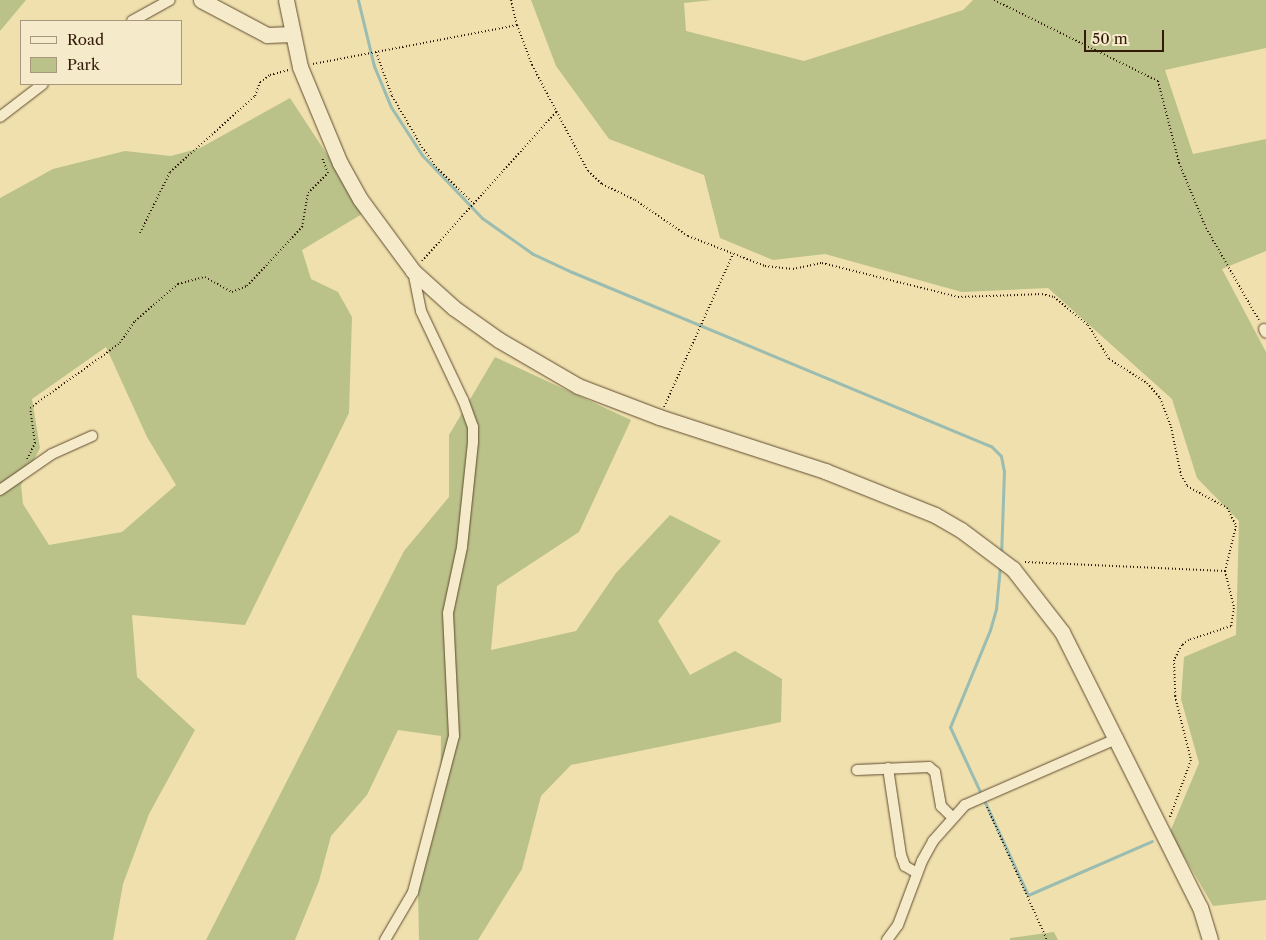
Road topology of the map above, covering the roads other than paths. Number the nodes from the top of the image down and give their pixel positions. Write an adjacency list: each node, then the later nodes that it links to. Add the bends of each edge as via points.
1 (170, 0): 4 (street)
2 (200, 0): 5 (street, via 267,36)
3 (286, 0): 5 (street)
4 (134, 20)
5 (293, 34): 8 (street, via 300,67 336,154 360,199)
6 (43, 85): 7 (street)
7 (0, 117)
8 (413, 271): 11 (street, via 454,308 524,356 578,386 659,417 824,471 909,504 961,530 1007,564 1041,602 1062,632); 16 (street, via 421,312 463,400 473,442 462,547 448,613 454,736 413,892)
9 (92, 436): 10 (street, via 52,454)
10 (0, 490)
11 (1118, 738): 14 (street, via 982,796); 18 (street, via 1200,907)
12 (888, 768): 13 (street); 14 (street, via 929,767 935,772 942,806); 15 (street, via 905,866)
13 (857, 770)
14 (952, 817): 15 (street, via 933,842)
15 (917, 872): 17 (street, via 898,925)
16 (385, 940)
17 (887, 940)
18 (1210, 940)

